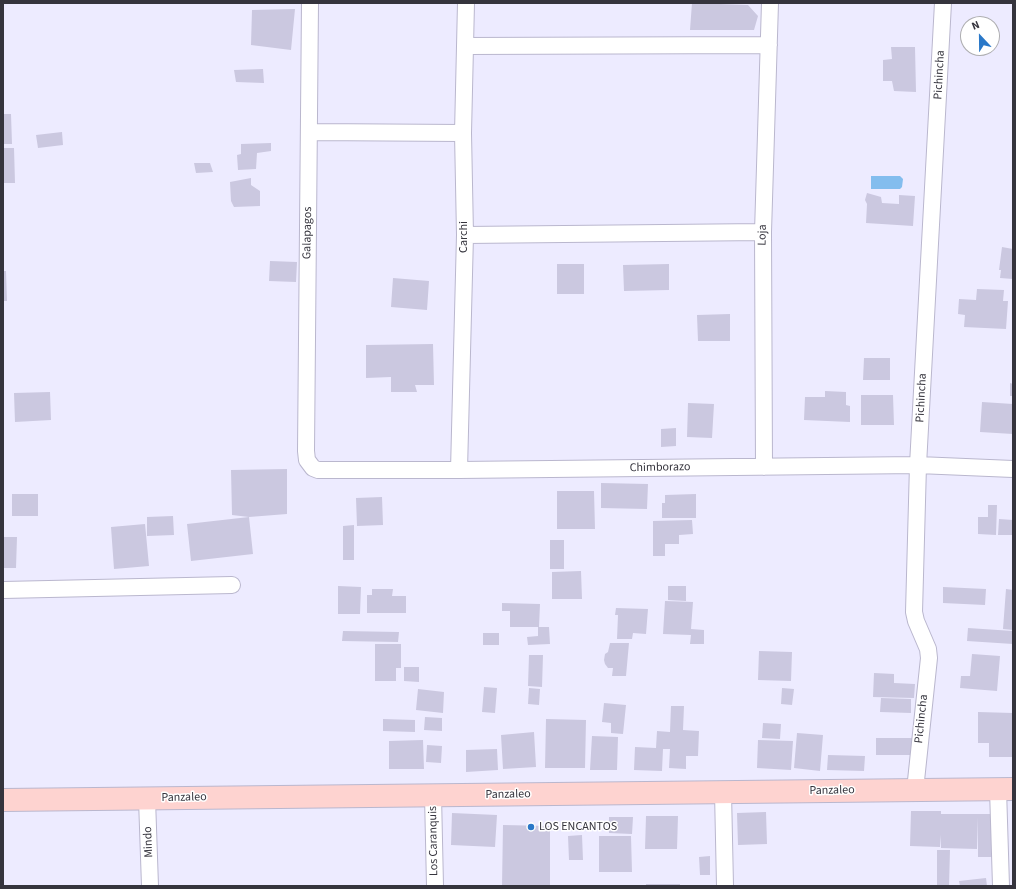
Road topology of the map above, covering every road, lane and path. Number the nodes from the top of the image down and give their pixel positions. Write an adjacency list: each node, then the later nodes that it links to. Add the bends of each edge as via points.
1 (310, 3): 7 (street, Galapagos)
2 (466, 3): 6 (street, Carchi)
3 (770, 3): 5 (street, Loja)
4 (943, 3): 12 (street, Pichincha)
5 (769, 45): 6 (street); 9 (street, Loja)
6 (465, 46): 8 (street, Carchi)
7 (309, 132): 8 (street); 11 (street, Galapagos, via 306,451)
8 (463, 133): 10 (street, Carchi)
9 (763, 232): 10 (street); 13 (street, Loja)
10 (465, 235): 15 (street, Carchi)
11 (308, 463): 15 (street, Chimborazo, via 318,470)
12 (918, 465): 13 (street, Chimborazo); 14 (street, Chimborazo); 19 (street, Pichincha, via 914,612 929,658)
13 (764, 467): 15 (street, Chimborazo)
14 (1013, 469)
15 (459, 470)
16 (232, 585): 17 (street)
17 (3, 590)
18 (1006, 789): 19 (street, Panzaleo); 27 (street)
19 (915, 790): 20 (street, Panzaleo)
20 (723, 792): 21 (street, Panzaleo); 26 (street)
21 (433, 795): 22 (street, Panzaleo); 25 (street, Los Caranquis)
22 (147, 799): 23 (street, Panzaleo); 24 (street, Mindo)
23 (3, 800)
24 (150, 886)
25 (436, 886)
26 (725, 886)
27 (1001, 886)

